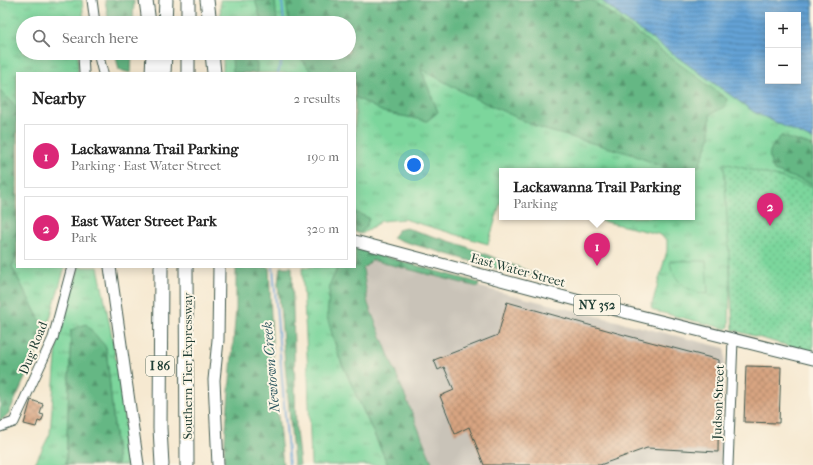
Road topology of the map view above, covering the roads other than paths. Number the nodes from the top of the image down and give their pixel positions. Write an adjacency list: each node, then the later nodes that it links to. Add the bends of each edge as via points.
1 (92, 0): 6 (street)
2 (146, 0): 7 (highway)
3 (166, 0): 8 (highway)
4 (188, 0): 9 (highway)
5 (208, 0): 10 (highway)
6 (93, 16)
7 (148, 16)
8 (165, 16)
9 (188, 16)
10 (209, 16)
11 (83, 60): 17 (street)
12 (100, 60): 18 (street)
13 (153, 60): 19 (highway)
14 (165, 60): 20 (highway)
15 (188, 60): 21 (highway)
16 (213, 60): 22 (highway)
17 (84, 72)
18 (103, 72)
19 (152, 72)
20 (164, 72)
21 (188, 72)
22 (214, 72)
23 (356, 241): 29 (main road, East Water Street / NY 352)
24 (72, 268): 31 (street, Dug Road, via 53,338 39,370 14,422)
25 (110, 268): 32 (main road)
26 (162, 268): 33 (highway, Southern Tier Expressway / I 86)
27 (186, 268): 34 (highway, Southern Tier Expressway / I 86)
28 (219, 268): 35 (main road, via 218,340 214,380)
29 (733, 340): 30 (main road, East Water Street / NY 352); 36 (street, Judson Street)
30 (813, 359)
31 (0, 427)
32 (138, 465)
33 (162, 465)
34 (187, 465)
35 (218, 465)
36 (728, 465)

